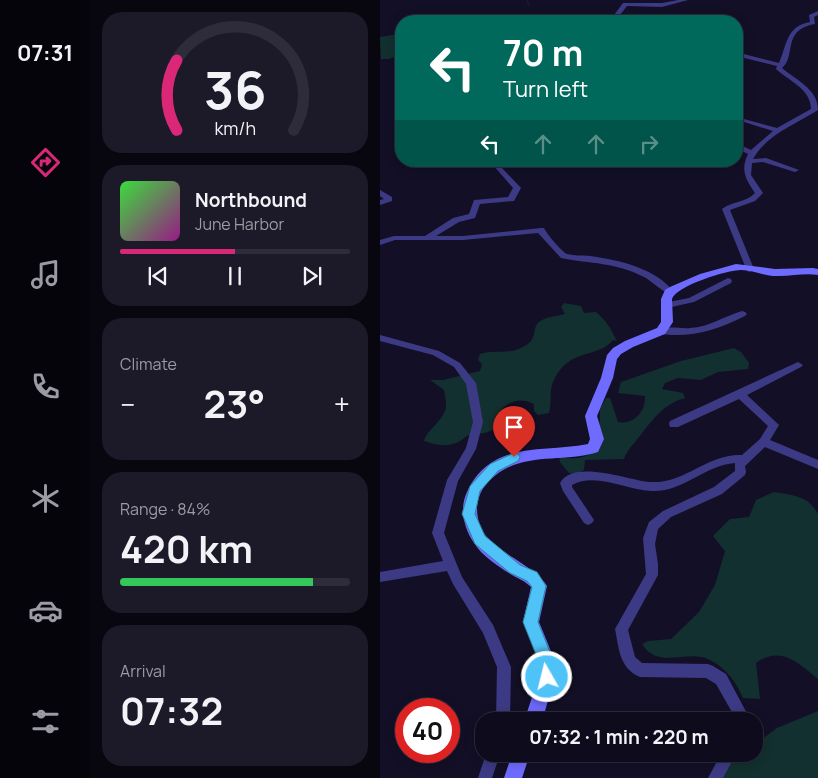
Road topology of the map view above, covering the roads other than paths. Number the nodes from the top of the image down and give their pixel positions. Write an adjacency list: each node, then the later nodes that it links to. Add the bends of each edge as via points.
1 (685, 0): 3 (street, via 662,6 625,4)
2 (818, 13): 4 (street, via 811,16)
3 (617, 15)
4 (816, 24): 6 (street, via 796,28)
5 (743, 56): 6 (street)
6 (782, 65): 7 (street, via 779,70 811,96)
7 (816, 108): 9 (street)
8 (744, 121): 9 (street)
9 (779, 131): 11 (street, via 754,148)
10 (743, 151): 11 (street)
11 (750, 157): 13 (street); 18 (street, via 747,173 759,193 749,201 726,209)
12 (499, 167): 16 (street, via 501,173 516,184 511,199 477,202 472,216 456,220)
13 (795, 170)
14 (380, 192): 15 (street, via 389,198)
15 (380, 203)
16 (428, 237): 17 (street, via 394,238); 21 (street, via 463,238 541,230 564,256 616,264 660,281)
17 (380, 243)
18 (750, 269): 19 (street, via 778,273); 21 (street, via 730,269 683,284)
19 (818, 272)
20 (728, 281): 21 (street, via 691,300)
21 (668, 298): 23 (street, via 667,322)
22 (742, 314): 23 (street, via 714,328 693,332)
23 (661, 331): 35 (street, via 629,344 611,358 607,378 591,416 597,439 593,448 576,453 546,452 514,457 494,468 474,489 469,514 479,540 515,569 532,577 539,586 531,622 547,662 547,677)
24 (380, 338): 32 (street, via 436,353 457,365 471,383 478,422 471,449 453,480 438,533)
25 (798, 365): 26 (street)
26 (740, 394): 27 (street); 28 (street, via 774,425)
27 (674, 424)
28 (764, 442): 29 (street); 30 (street)
29 (743, 459): 31 (street, via 730,458 677,482 654,487 598,476 572,479 566,483 567,488); 36 (street, via 739,465 741,472 735,478 712,494 663,516 653,525 649,536 654,568 652,575 621,629 629,661 640,670 708,671 721,679)
30 (818, 465)
31 (588, 520)
32 (451, 565): 33 (street); 34 (street, via 488,629 504,666)
33 (380, 577)
34 (502, 712)
35 (536, 712)
36 (739, 712)
37 (490, 762): 40 (street)
38 (518, 762): 41 (street)
39 (724, 762): 42 (street)
40 (485, 778)
41 (513, 778)
42 (715, 778)

